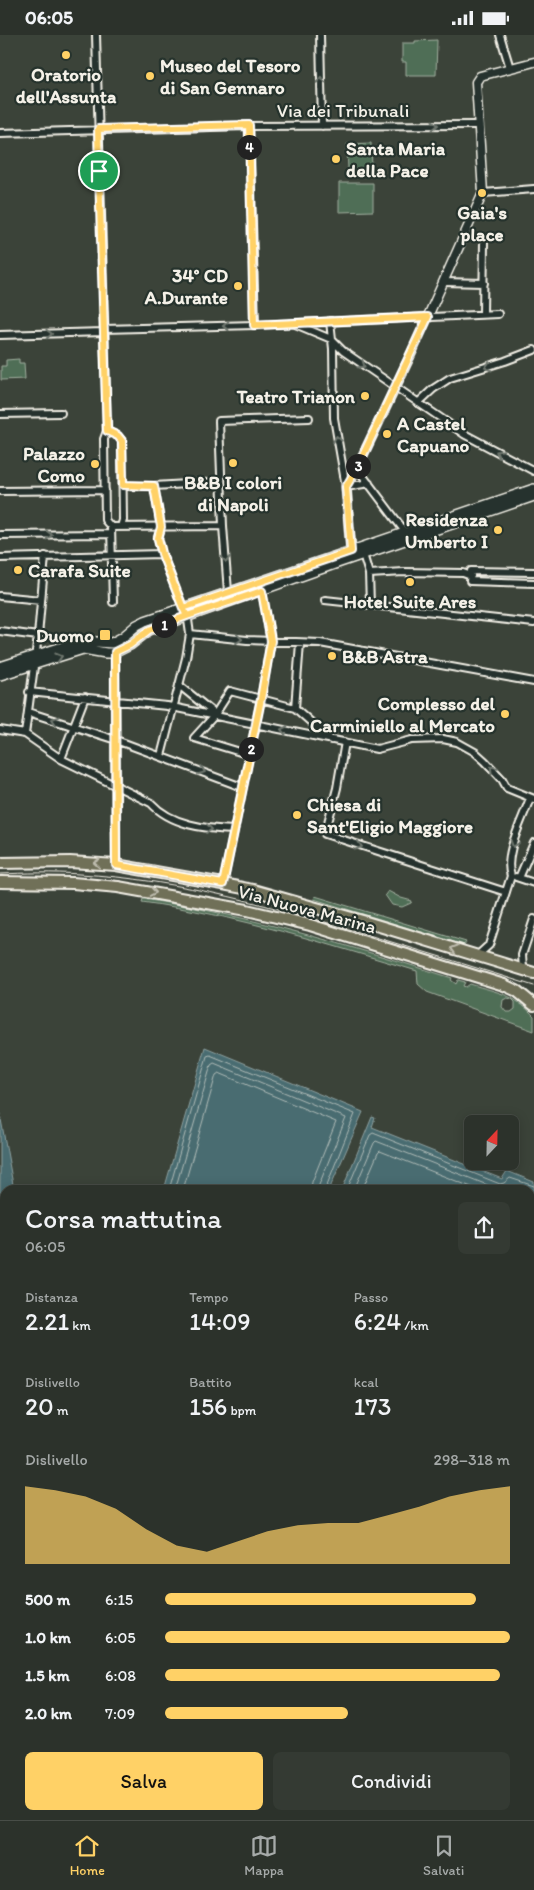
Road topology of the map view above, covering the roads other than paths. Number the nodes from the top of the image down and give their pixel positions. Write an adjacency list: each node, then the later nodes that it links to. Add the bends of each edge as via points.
1 (96, 35): 9 (street)
2 (320, 35): 8 (street, one-way to 2)
3 (500, 35): 5 (street)
4 (534, 62): 5 (street)
5 (510, 68): 7 (street, via 480,76 476,82)
6 (249, 125): 8 (street, Via dei Tribunali); 9 (street, Via dei Tribunali); 21 (street)
7 (477, 125): 8 (street, Via dei Tribunali, one-way to 7); 12 (street)
8 (322, 126)
9 (98, 129): 10 (street, Via dei Tribunali); 22 (street)
10 (0, 133)
11 (534, 189): 12 (street)
12 (483, 193): 14 (street)
13 (484, 243): 15 (street)
14 (444, 282): 15 (street); 18 (street)
15 (484, 283): 17 (street)
16 (498, 314): 17 (street)
17 (483, 315): 18 (street)
18 (428, 317): 19 (street); 26 (street)
19 (330, 321): 20 (street); 24 (street)
20 (292, 323): 21 (street); 24 (street)
21 (254, 325): 22 (street, one-way to 22)
22 (104, 331): 23 (street, one-way to 22); 31 (street)
23 (0, 335)
24 (331, 339): 26 (street, one-way to 26, via 342,351); 38 (street, one-way to 24, via 334,418)
25 (534, 350): 27 (street, one-way to 27, via 450,378)
26 (395, 387): 27 (street); 32 (street)
27 (418, 403): 33 (street, one-way to 27, via 464,434)
28 (61, 413): 29 (street)
29 (0, 414)
30 (308, 419): 34 (street, via 219,421)
31 (107, 431): 36 (street, via 122,441); 40 (street, via 104,439)
32 (357, 468): 35 (street); 38 (street)
33 (534, 471)
34 (222, 483): 37 (street); 43 (street)
35 (369, 483): 38 (street); 47 (street)
36 (123, 485): 37 (street); 44 (street)
37 (154, 486): 45 (street)
38 (346, 487): 49 (street)
39 (534, 489): 47 (main road)
40 (105, 490): 41 (street); 46 (street, via 105,520)
41 (0, 491)
42 (534, 496): 51 (main road)
43 (223, 526): 45 (street); 60 (street, one-way to 60)
44 (121, 527): 45 (street); 46 (street)
45 (161, 527): 50 (street, via 158,538)
46 (111, 531): 48 (street, one-way to 46); 52 (street)
47 (406, 533): 49 (main road)
48 (0, 535)
49 (351, 551): 60 (main road)
50 (162, 554): 52 (street); 66 (street)
51 (363, 554): 56 (street); 59 (main road)
52 (112, 555): 53 (street); 64 (street)
53 (45, 556): 54 (street); 62 (street)
54 (0, 558)
55 (534, 572): 57 (street, via 471,571)
56 (370, 575): 57 (street, via 404,572 463,573); 65 (street)
57 (471, 576): 58 (street, via 470,581)
58 (534, 583)
59 (262, 591): 66 (main road); 71 (street)
60 (228, 592): 66 (main road)
61 (0, 596): 62 (street)
62 (41, 600): 70 (street)
63 (325, 600): 65 (street)
64 (114, 602)
65 (370, 604): 67 (street)
66 (185, 612): 69 (street); 73 (main road, via 145,621 112,643); 74 (main road)
67 (534, 623)
68 (0, 631): 70 (street)
69 (190, 635): 71 (street, one-way to 71); 79 (street)
70 (38, 636): 75 (street)
71 (271, 641): 72 (street); 82 (street)
72 (300, 643): 78 (street, via 320,643); 85 (street)
73 (82, 645): 74 (main road, via 106,653); 75 (main road)
74 (115, 652): 83 (street)
75 (33, 661): 76 (main road); 77 (main road); 80 (street)
76 (0, 667)
77 (0, 675)
78 (534, 682)
79 (179, 683): 84 (street); 87 (street)
80 (29, 692): 81 (street); 86 (street)
81 (85, 697): 83 (street); 89 (street)
82 (261, 699): 85 (street); 87 (street, via 230,691); 88 (street)
83 (116, 701): 84 (street); 92 (street)
84 (173, 707): 87 (street); 96 (street)
85 (295, 708): 93 (street)
86 (28, 711): 89 (street, one-way to 86); 91 (street)
87 (214, 715): 88 (street); 95 (street, via 194,738)
88 (256, 724): 93 (street, one-way to 88); 95 (street)
89 (75, 727): 92 (street); 97 (street)
90 (0, 730): 91 (street)
91 (25, 734): 97 (street)
92 (116, 740): 96 (street); 98 (street)
93 (332, 741): 94 (street)
94 (345, 743): 100 (street, one-way to 94, via 507,788 485,761 457,742 412,740 377,749); 110 (street, one-way to 110, via 325,834)
95 (250, 755): 99 (street)
96 (161, 756): 99 (street, one-way to 99)
97 (61, 759): 98 (street)
98 (115, 786): 101 (street, one-way to 101, via 151,803 174,819 212,830); 104 (street)
99 (242, 787): 101 (street)
100 (532, 798): 105 (street, one-way to 105, via 511,852)
101 (234, 830): 109 (street)
102 (534, 843): 106 (street)
103 (0, 863): 104 (main road, Via Nuova Marina, one-way to 103)
104 (116, 865): 109 (main road, Via Nuova Marina)
105 (511, 876): 106 (street); 110 (street)
106 (519, 878): 108 (street)
107 (0, 882): 115 (main road, Via Nuova Marina, one-way to 115, via 118,887 247,910 310,925 496,982 516,991)
108 (534, 883)
109 (223, 884): 112 (main road, Via Nuova Marina, one-way to 109)
110 (506, 892): 112 (street, via 490,945)
111 (534, 919): 113 (street, via 522,955)
112 (476, 956): 113 (main road, Via Nuova Marina)
113 (523, 969): 114 (main road, Via Nuova Marina)
114 (534, 973)
115 (534, 1005)

